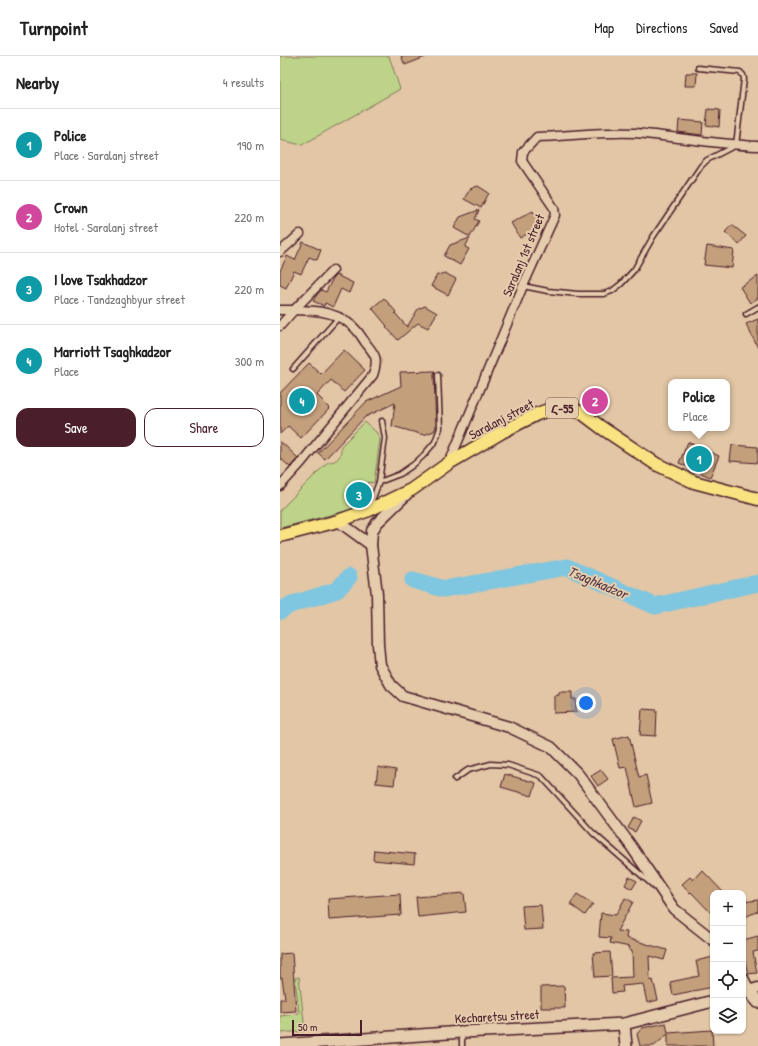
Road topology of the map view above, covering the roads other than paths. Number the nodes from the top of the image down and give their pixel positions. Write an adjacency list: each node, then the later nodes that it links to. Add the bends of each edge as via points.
1 (698, 68): 2 (lane, via 740,72 744,75)
2 (736, 145): 3 (street, Saralanj 1st street); 7 (lane, via 707,160 701,166 634,270 612,291 604,294 578,294); 7 (street, Saralanj 1st street, via 635,133 537,137 523,152 522,161 554,208 554,215)
3 (758, 146)
4 (300, 234): 5 (street)
5 (280, 252)
6 (333, 270): 10 (street)
7 (523, 286): 17 (street, Saralanj 1st street)
8 (758, 307): 11 (lane)
9 (280, 310): 10 (street)
10 (294, 310): 12 (street, via 322,312); 13 (street)
11 (746, 314)
12 (339, 317): 14 (lane); 19 (street, via 352,325 375,355 377,364 374,375)
13 (280, 326)
14 (293, 369)
15 (438, 375): 18 (lane, via 440,428 435,442 414,465)
16 (382, 421): 18 (lane, via 385,438)
17 (449, 463): 20 (main road, Saralanj street / Հ-55); 21 (main road, Saralanj street / Հ-55, via 537,414 557,407 570,408 582,413 656,464 694,482)
18 (379, 482): 22 (lane)
19 (280, 486)
20 (411, 490): 22 (main road, Saralanj street / Հ-55); 25 (street, via 377,523 372,531)
21 (758, 499)
22 (369, 510): 23 (main road, Հ-55)
23 (338, 521): 24 (main road, Հ-55); 25 (street)
24 (280, 536)
25 (371, 544): 27 (street, via 377,594 380,665 391,684 403,696 509,727 551,747 578,774)
26 (455, 779): 27 (lane, via 468,770 491,764 508,765 542,776 593,833)
27 (664, 895): 28 (street, via 674,909)
28 (710, 938)
29 (750, 991): 31 (main road)
30 (710, 1002): 32 (main road, Kecharetsu street)
31 (758, 1002)
32 (624, 1024): 33 (main road, Kecharetsu street); 36 (main road)
33 (462, 1032): 34 (main road, Kecharetsu street); 35 (lane)
34 (280, 1045)
35 (462, 1046)
36 (626, 1046)

